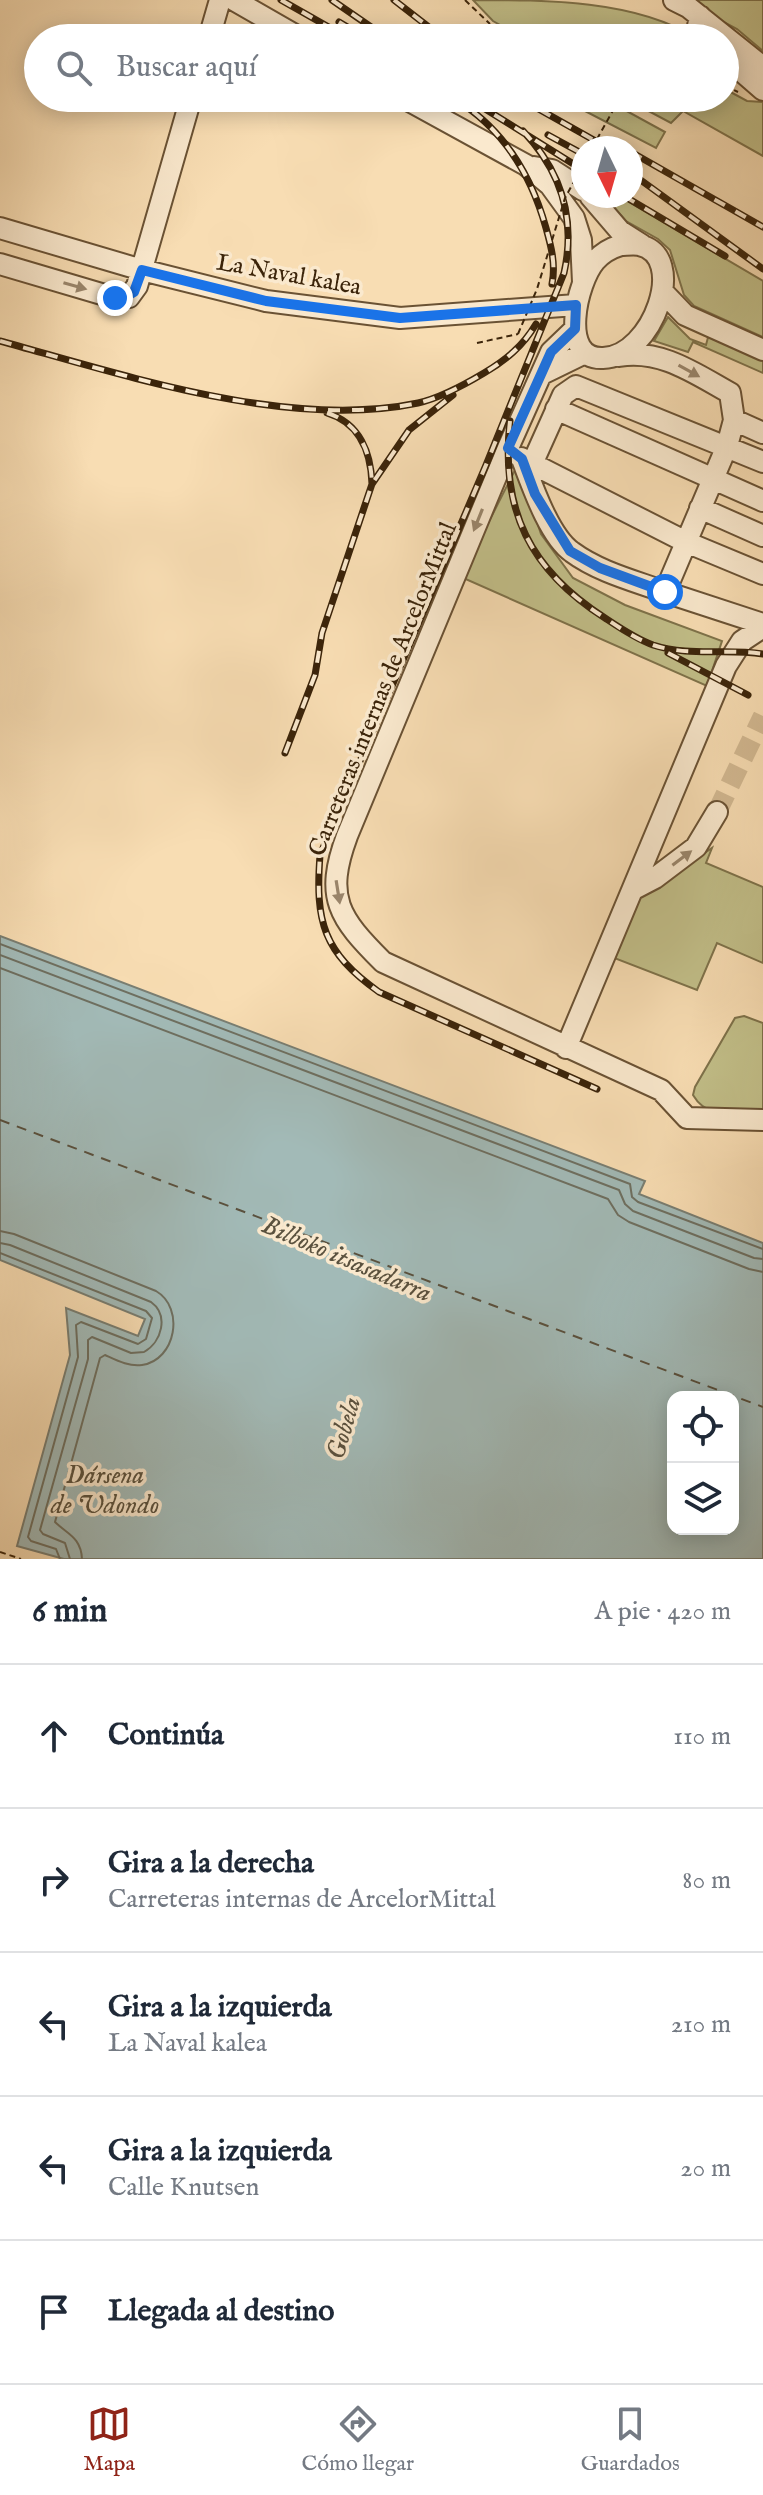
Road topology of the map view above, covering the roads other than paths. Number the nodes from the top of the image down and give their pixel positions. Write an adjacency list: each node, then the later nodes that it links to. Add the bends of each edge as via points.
1 (220, 0): 5 (street)
2 (234, 0): 6 (street)
3 (674, 0): 4 (street)
4 (700, 16): 7 (street); 8 (street)
5 (213, 24)
6 (276, 24)
7 (698, 24)
8 (710, 24)
9 (739, 48): 10 (street)
10 (763, 67)
11 (739, 69): 12 (street)
12 (763, 90)
13 (187, 112): 21 (street)
14 (429, 112): 15 (street)
15 (526, 165): 16 (street, via 552,170); 22 (street, via 550,185 574,218)
16 (571, 182)
17 (600, 208): 19 (street, via 620,231)
18 (0, 228): 21 (street, La Naval kalea)
19 (642, 245): 22 (street, via 610,249 594,262); 23 (street, via 658,257)
20 (0, 264): 21 (street, one-way to 21, via 122,299 134,292)
21 (142, 270): 24 (street, La Naval kalea, via 266,301 400,318)
22 (583, 282): 24 (street)
23 (662, 291): 26 (street, via 685,315); 28 (street, via 650,326)
24 (576, 305): 25 (street)
25 (575, 329): 27 (street); 29 (street, Carreteras internas de ArcelorMittal, via 551,352)
26 (763, 350)
27 (585, 353): 28 (street, via 600,359); 29 (street)
28 (619, 356): 31 (street, one-way to 31, via 638,353 669,359 730,393)
29 (542, 374): 34 (street, Carreteras internas de ArcelorMittal)
30 (556, 409): 33 (street, via 576,386); 34 (street); 36 (street)
31 (734, 420): 32 (street); 33 (street)
32 (763, 433)
33 (727, 446): 35 (street); 36 (street)
34 (521, 457): 40 (street); 42 (street, via 535,494 570,551); 46 (street, Carreteras internas de ArcelorMittal, one-way to 46, via 347,836 336,887 350,928 383,962)
35 (763, 462)
36 (713, 479): 37 (street); 38 (street)
37 (763, 501)
38 (700, 508): 39 (street); 40 (street)
39 (763, 536)
40 (686, 542): 41 (street); 42 (street)
41 (763, 574)
42 (665, 592): 43 (street)
43 (763, 625): 45 (street, via 742,641 726,666)
44 (717, 812): 45 (street, one-way to 44, via 696,847)
45 (634, 889): 46 (street)
46 (566, 1048): 47 (street, Carreteras internas de ArcelorMittal, via 661,1090 687,1118)
47 (763, 1120)

